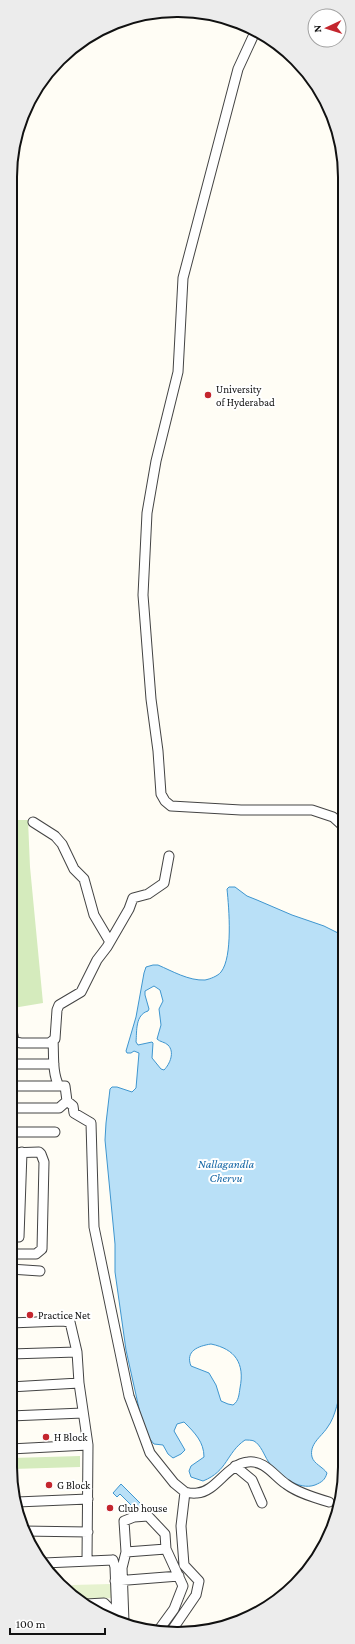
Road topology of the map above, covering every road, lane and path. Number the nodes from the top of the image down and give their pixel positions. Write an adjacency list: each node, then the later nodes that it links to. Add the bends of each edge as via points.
1 (253, 36): 3 (street, via 238,69 183,278 178,372 156,461 147,513 143,595 160,785 161,794 171,806 241,810 312,810 333,817)
2 (33, 822): 5 (street, via 62,844 74,869 84,879 94,915)
3 (338, 822)
4 (169, 856): 5 (street, via 164,883 148,894 133,898)
5 (110, 942): 6 (street, via 97,960 81,992 59,1005)
6 (53, 1040): 7 (street, via 49,1043); 9 (street)
7 (17, 1042)
8 (17, 1064): 9 (street)
9 (54, 1064): 11 (street)
10 (17, 1086): 11 (street)
11 (59, 1086): 12 (street, via 65,1086)
12 (67, 1101): 13 (street, via 59,1108); 34 (street, via 73,1106 74,1113 91,1123 94,1227 129,1396 150,1453 174,1483)
13 (17, 1108)
14 (17, 1132): 15 (street)
15 (55, 1132)
16 (17, 1152): 17 (street)
17 (22, 1152): 19 (street); 21 (street, via 39,1152 43,1158 43,1244 42,1249 36,1254)
18 (17, 1172): 19 (street)
19 (21, 1172): 20 (street)
20 (17, 1215)
21 (17, 1254)
22 (17, 1269): 23 (street)
23 (40, 1271)
24 (17, 1323): 25 (street, via 70,1322)
25 (77, 1352): 26 (street); 27 (street)
26 (17, 1354)
27 (79, 1383): 28 (street); 29 (street)
28 (17, 1387)
29 (83, 1413): 30 (street); 31 (street)
30 (17, 1416)
31 (88, 1445): 32 (street); 35 (street)
32 (17, 1449)
33 (235, 1466): 34 (street, via 198,1494); 37 (street, via 249,1462 266,1466 287,1485); 38 (street, via 252,1480)
34 (185, 1492): 53 (street, via 181,1526 184,1565 199,1581 196,1595)
35 (88, 1499): 36 (street); 40 (street)
36 (21, 1502)
37 (329, 1502)
38 (262, 1503)
39 (31, 1531): 40 (street)
40 (88, 1532): 44 (street)
41 (166, 1549): 42 (street); 42 (street, via 165,1534 151,1518 134,1517 124,1521); 46 (street)
42 (125, 1554): 43 (street, via 117,1554); 47 (street)
43 (113, 1560): 44 (street); 47 (street)
44 (87, 1561): 45 (street)
45 (48, 1562)
46 (179, 1576): 47 (street); 52 (street, via 183,1586 181,1592 174,1609)
47 (119, 1581): 50 (street); 51 (street)
48 (94, 1604): 49 (street, via 104,1603)
49 (108, 1611)
50 (117, 1615)
51 (123, 1617)
52 (161, 1626)
53 (174, 1627)

